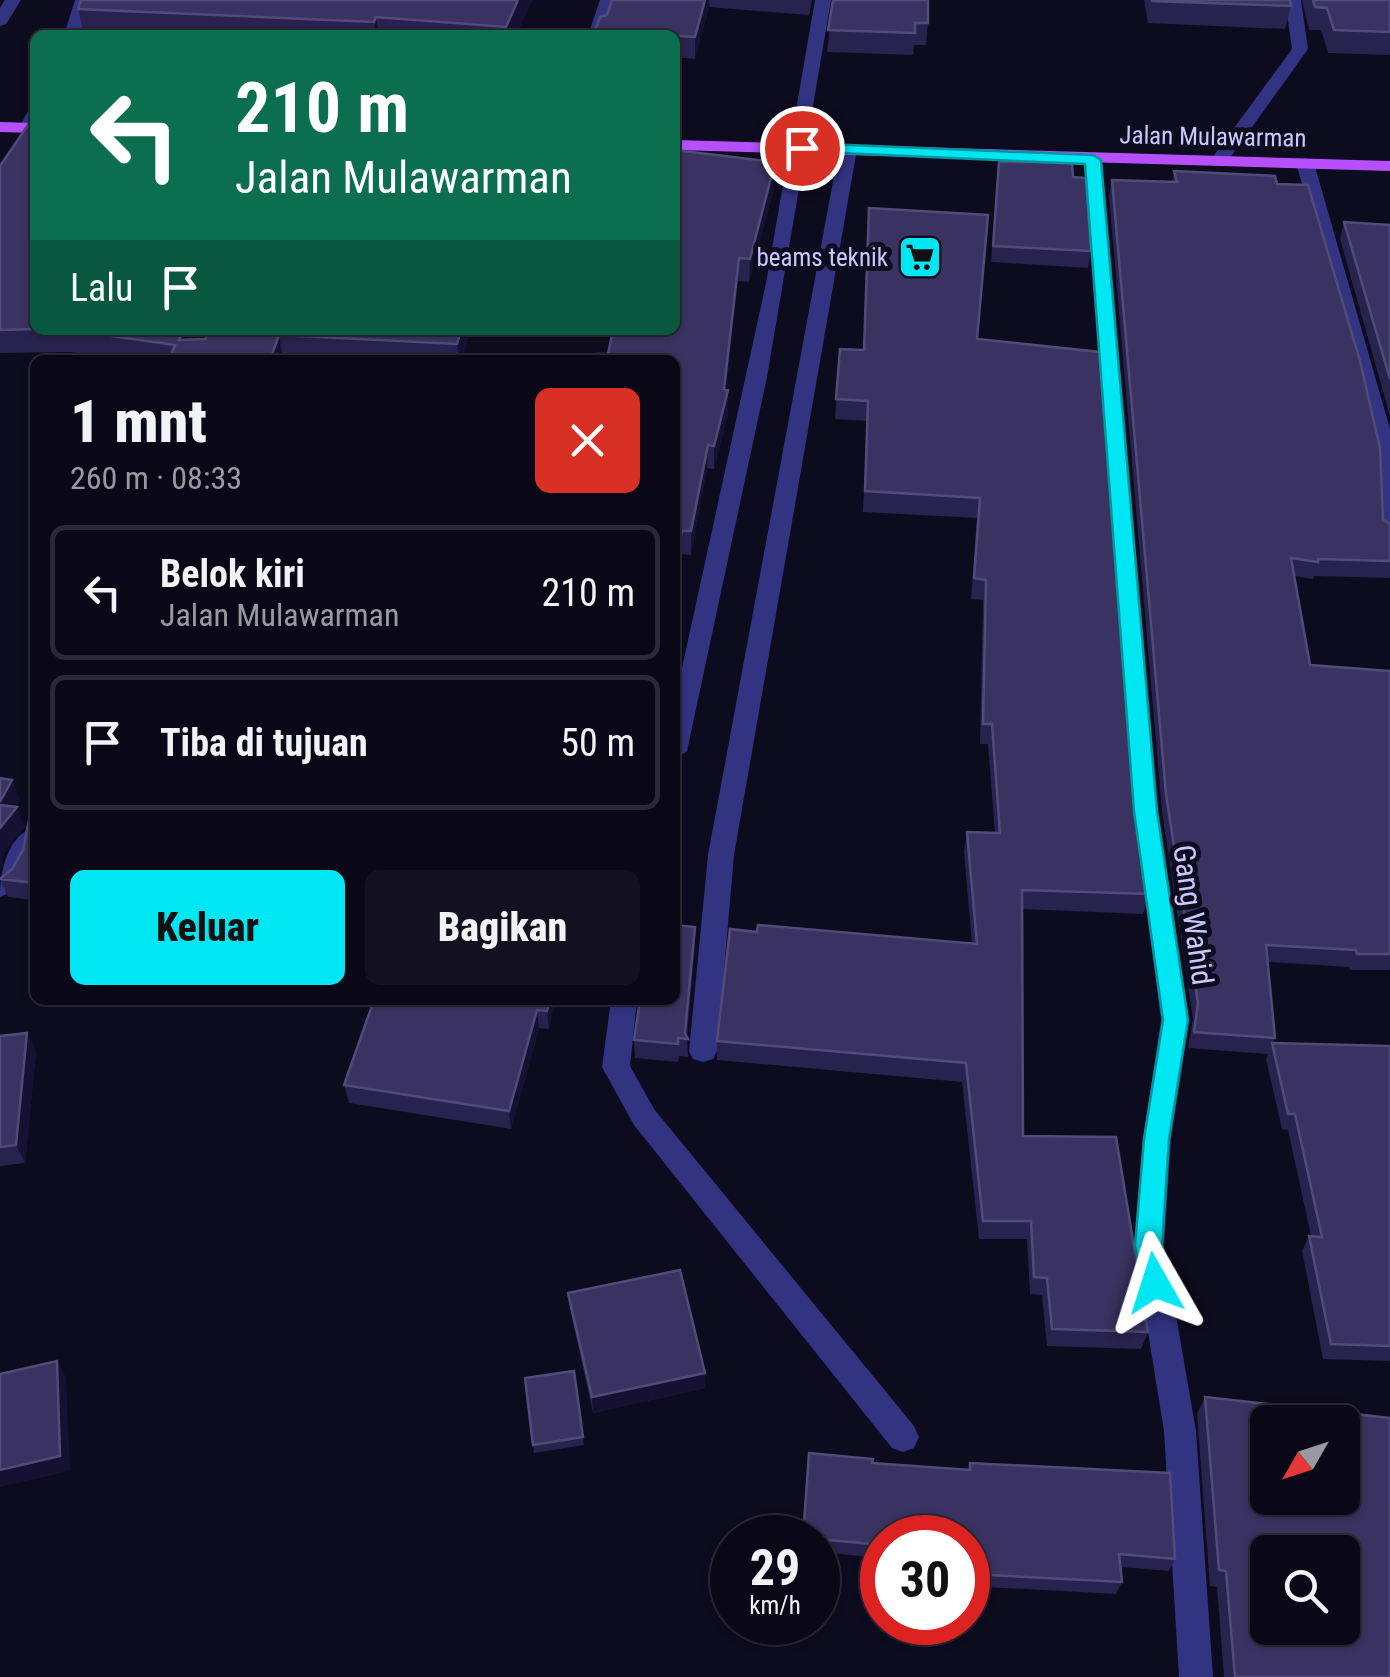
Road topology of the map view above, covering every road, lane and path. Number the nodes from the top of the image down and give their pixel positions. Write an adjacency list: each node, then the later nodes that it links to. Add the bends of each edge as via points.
1 (12, 0): 6 (street)
2 (82, 0): 7 (street)
3 (608, 0): 8 (street)
4 (823, 0): 12 (street)
5 (1294, 0): 15 (street, via 1300,49)
6 (0, 21)
7 (73, 30)
8 (598, 30)
9 (30, 123): 10 (main road)
10 (0, 128)
11 (680, 145): 12 (main road, Jalan Mulawarman)
12 (802, 148): 13 (main road, Jalan Mulawarman); 19 (street)
13 (848, 150): 14 (main road, Jalan Mulawarman); 23 (street, via 722,855)
14 (1093, 160): 15 (main road, Jalan Mulawarman); 25 (street, Gang Wahid, via 1146,811 1175,1020 1156,1139 1149,1246 1180,1431)
15 (1218, 162): 16 (main road, Jalan Mulawarman)
16 (1305, 162): 17 (main road, Jalan Mulawarman); 18 (street, via 1388,465)
17 (1390, 166)
18 (1390, 533)
19 (680, 730)
20 (30, 843): 21 (street)
21 (0, 887)
22 (623, 1005): 24 (street, via 616,1066 644,1117)
23 (703, 1051)
24 (903, 1438)
25 (1196, 1677)

